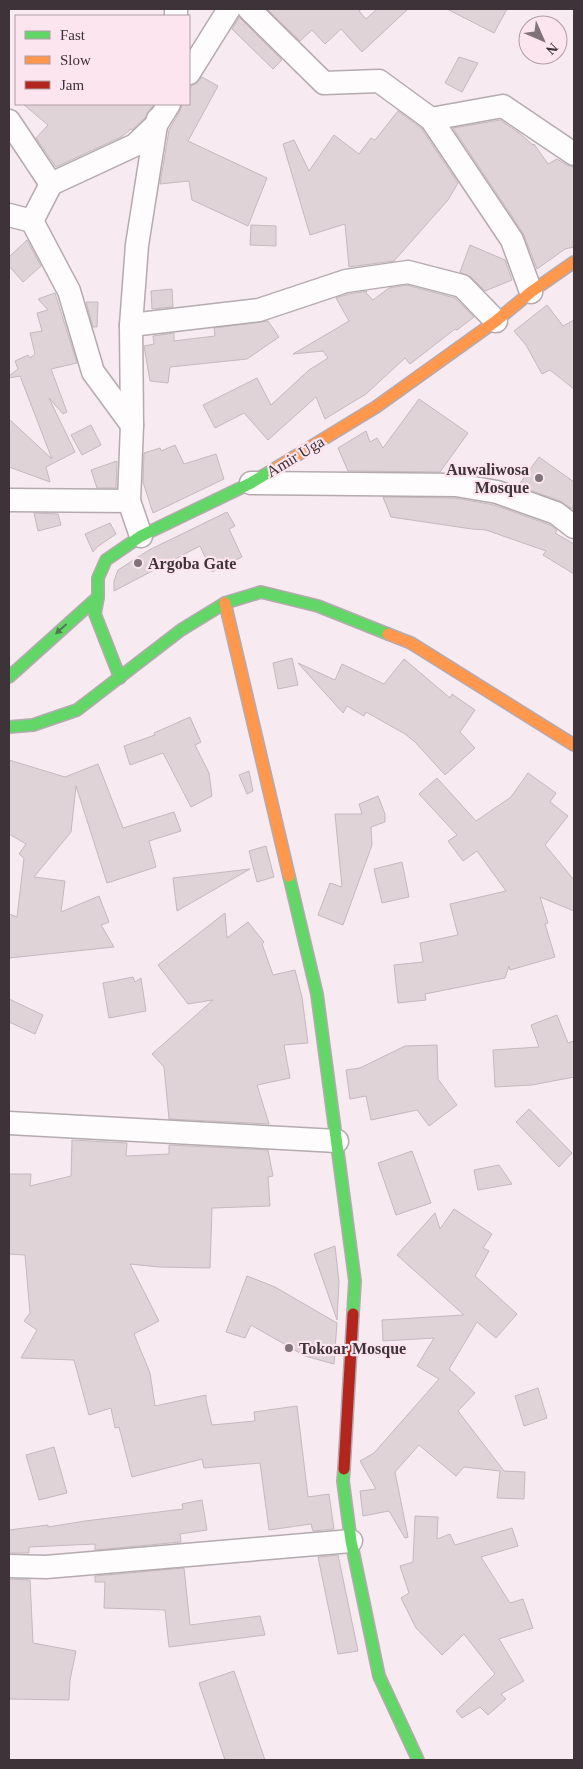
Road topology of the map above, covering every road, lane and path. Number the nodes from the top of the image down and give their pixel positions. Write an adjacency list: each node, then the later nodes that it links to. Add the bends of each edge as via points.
1 (229, 9): 3 (street)
2 (249, 9): 6 (street, via 324,83 380,81)
3 (190, 71)
4 (168, 105): 5 (street)
5 (159, 114): 9 (street, via 135,145); 15 (street, via 137,245)
6 (431, 119): 8 (street, via 503,106); 13 (street, via 512,240)
7 (9, 121): 9 (street)
8 (574, 154)
9 (51, 184): 11 (street)
10 (9, 215): 11 (street)
11 (32, 222): 16 (street, via 70,291 93,372)
12 (574, 262): 13 (street, Amir Uga)
13 (531, 292): 14 (street, Amir Uga)
14 (496, 321): 15 (street, via 462,286 408,272 346,281 259,310); 17 (street, Amir Uga, via 376,407)
15 (131, 325): 16 (street)
16 (132, 425): 19 (street)
17 (251, 483): 20 (street, via 456,485 497,492 556,513); 21 (street, Amir Uga)
18 (9, 500): 19 (street)
19 (129, 501): 21 (street)
20 (574, 527)
21 (141, 536): 22 (street, Amir Uga, via 106,560 98,578)
22 (98, 597): 24 (street, one-way to 24); 25 (street, Amir Uga, via 95,614)
23 (225, 604): 25 (street, via 181,630); 27 (street, via 262,592 318,606 411,643); 29 (street, via 317,994)
24 (9, 677)
25 (120, 678): 26 (street, via 77,710 33,725)
26 (9, 727)
27 (574, 745)
28 (9, 1123): 29 (street)
29 (337, 1141): 30 (street, via 355,1281 343,1482)
30 (351, 1541): 31 (street, via 46,1567); 32 (street, via 378,1676)
31 (9, 1566)
32 (418, 1760)

